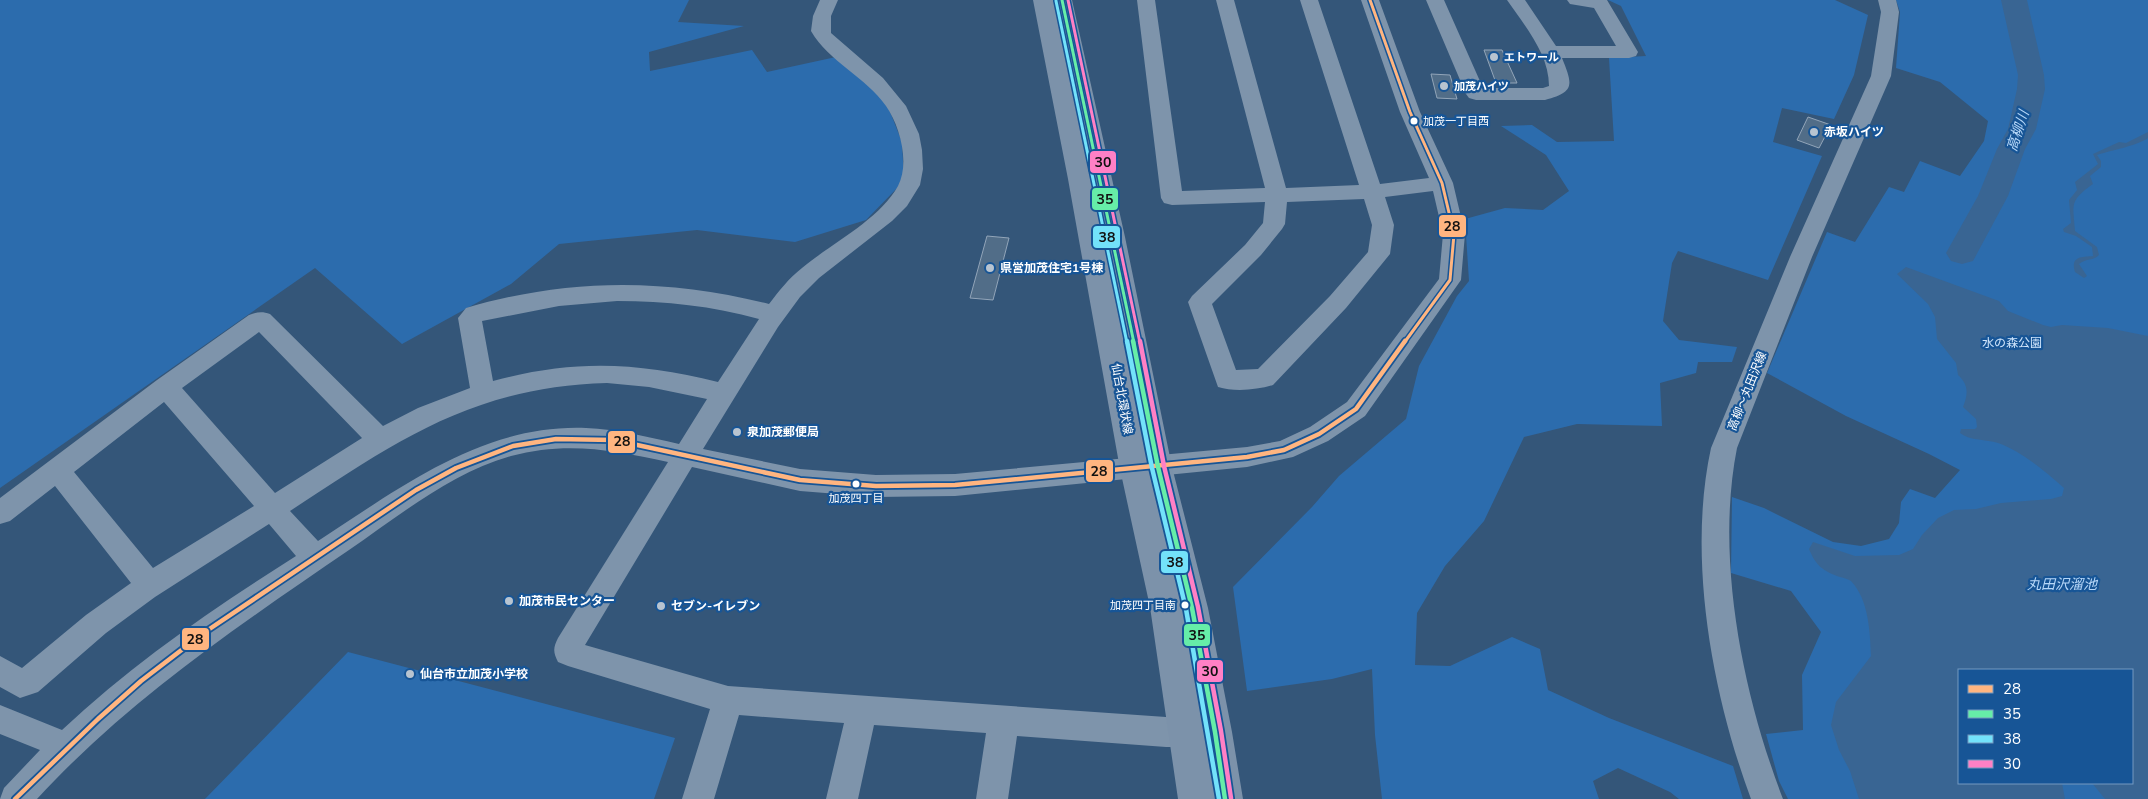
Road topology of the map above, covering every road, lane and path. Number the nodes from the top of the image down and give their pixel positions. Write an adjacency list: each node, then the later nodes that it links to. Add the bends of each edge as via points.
1 (829, 0): 17 (street, via 820,23 823,37 879,84 895,102 908,131 913,172 896,205 809,273)
2 (1043, 0): 23 (main road, 仙台北環状線)
3 (1062, 0): 23 (main road, 仙台北環状線, via 1113,237)
4 (1146, 0): 5 (street); 16 (street, via 1172,198)
5 (1162, 0)
6 (1225, 0): 16 (street)
7 (1309, 0): 15 (street)
8 (1370, 0): 14 (street, via 1410,112)
9 (1435, 0): 13 (street, via 1476,94 1545,94 1559,89 1554,59)
10 (1516, 0): 13 (street)
11 (1577, 0): 13 (street, via 1601,4 1629,52)
12 (1887, 0): 43 (street, 高柳～丸田沢線, via 1890,12 1882,76 1801,257 1724,448 1717,478 1714,562 1726,644 1740,719)
13 (1549, 52)
14 (1442, 183): 15 (street); 23 (street, via 1454,234 1450,280 1356,409 1319,434 1284,450)
15 (1373, 192): 16 (street); 16 (street, via 1383,225 1379,254 1338,302 1264,378 1227,380 1200,302 1253,250 1274,224)
16 (1277, 194)
17 (774, 314): 19 (street, via 705,298 636,292 549,298 474,314 470,318); 20 (street)
18 (166, 387): 21 (street, via 256,321 262,320); 24 (street); 25 (street)
19 (483, 392): 20 (street, via 554,378 612,374 663,379); 21 (street, via 431,412)
20 (723, 393): 22 (street)
21 (380, 439): 25 (street)
22 (686, 455): 23 (street, via 800,480 876,486 955,485); 27 (street, via 585,436 528,441 497,450 438,477); 30 (street, via 568,647 568,653)
23 (1146, 468): 34 (main road, 仙台北環状線, via 1192,608); 35 (main road, 仙台北環状線)
24 (57, 470): 26 (street); 28 (street)
25 (272, 509): 27 (street); 28 (street)
26 (0, 513)
27 (315, 558): 36 (street, via 184,648)
28 (150, 586): 29 (street, via 106,617 27,682 20,684)
29 (0, 670)
30 (728, 700): 31 (street); 38 (street)
31 (862, 709): 33 (street); 39 (street)
32 (0, 719): 36 (street)
33 (1004, 719): 35 (street); 40 (street)
34 (1215, 732): 35 (street); 42 (main road, 仙台北環状線)
35 (1185, 733): 41 (main road, 仙台北環状線)
36 (66, 746): 37 (street)
37 (15, 799)
38 (698, 799)
39 (842, 799)
40 (992, 799)
41 (1196, 799)
42 (1225, 799)
43 (1767, 799)

